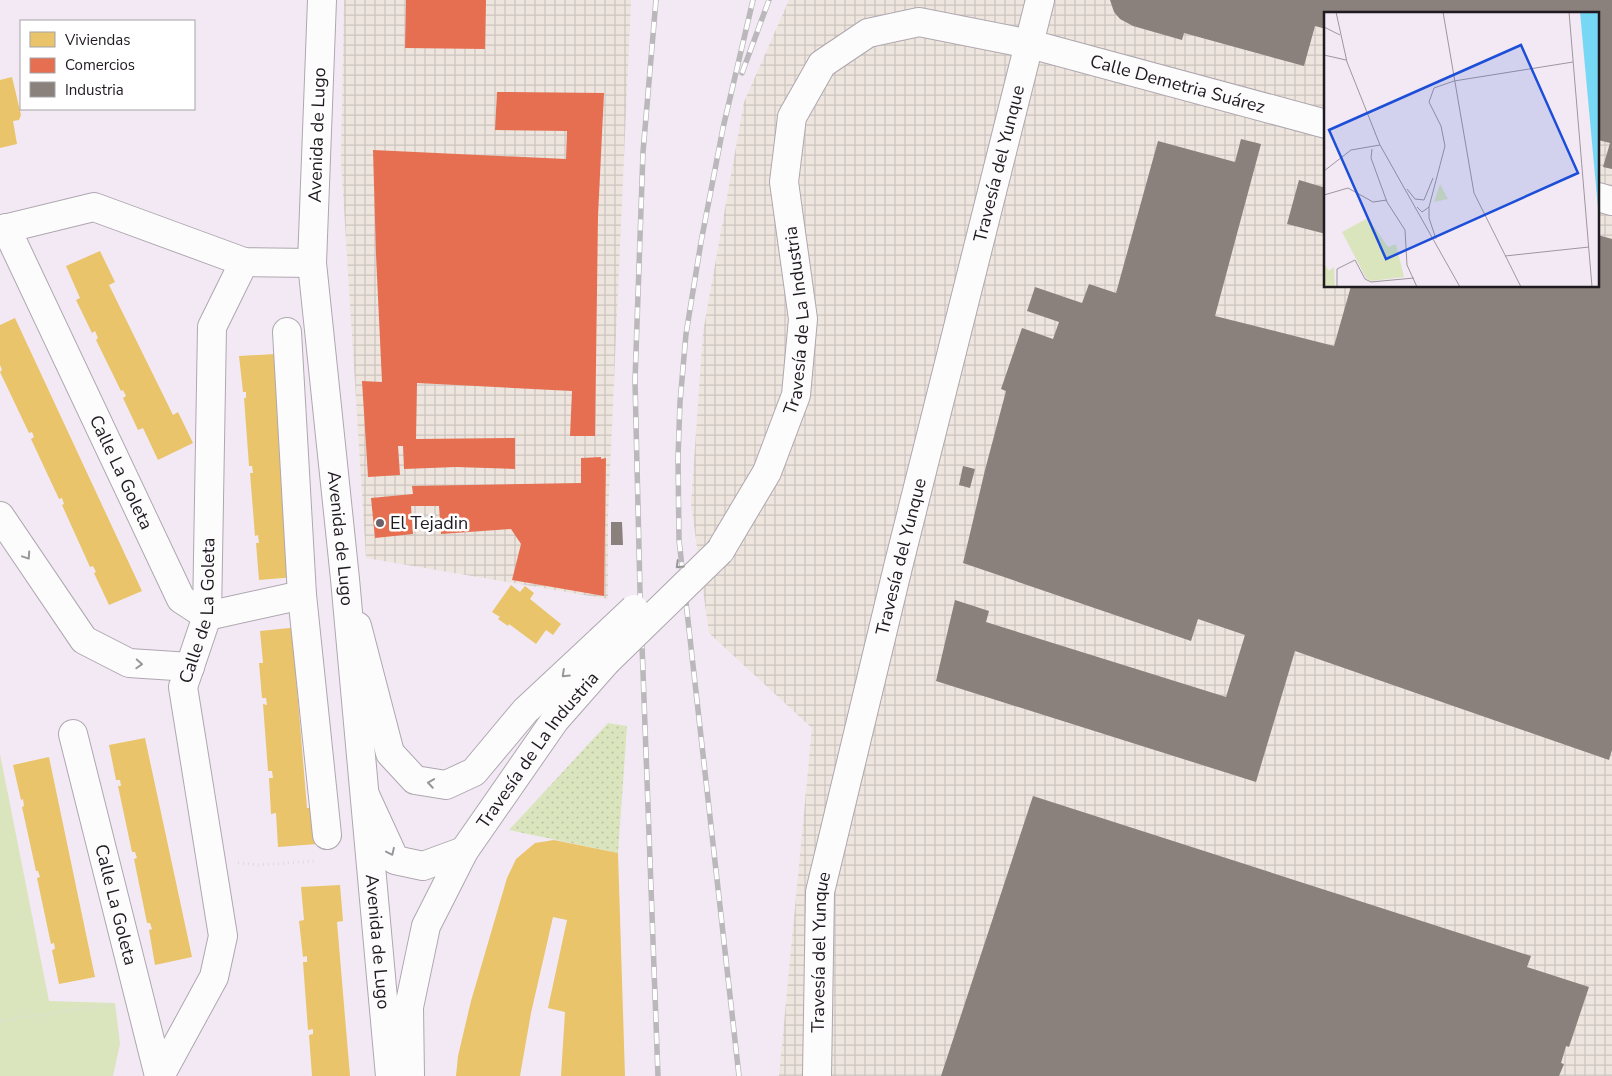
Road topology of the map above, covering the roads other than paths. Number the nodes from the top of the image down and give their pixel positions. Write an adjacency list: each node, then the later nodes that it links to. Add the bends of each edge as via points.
1 (322, 0): 7 (street, Avenida de Lugo)
2 (1040, 0): 3 (street)
3 (1030, 44): 4 (street, Calle Demetria Suárez); 13 (street, Travesía de La Industria, bridge, via 919,22 868,33 822,64 792,117 784,182 803,319 796,396 767,472 718,541); 22 (street, Travesía del Yunque, via 820,892)
4 (1324, 123)
5 (3, 229): 6 (street, via 94,207); 12 (street, Calle La Goleta, via 181,600)
6 (244, 262): 7 (street); 12 (street, Calle de La Goleta, via 212,327)
7 (312, 263): 10 (street, Avenida de Lugo)
8 (287, 332): 11 (street)
9 (0, 516): 14 (street, one-way to 14, via 84,640 128,663)
10 (345, 579): 13 (street, Travesía de La Industria, one-way to 10, via 525,711 474,772 446,785 415,780 390,754); 16 (street, Avenida de Lugo)
11 (302, 595): 12 (street); 17 (street)
12 (207, 616): 14 (street, Calle de La Goleta)
13 (603, 652): 18 (street, Travesía de La Industria)
14 (190, 666): 19 (street, Calle de La Goleta, via 183,687 223,936 214,977)
15 (73, 734): 19 (street, Calle La Goleta)
16 (364, 792): 18 (street, one-way to 18, via 395,860 423,866); 20 (street, Avenida de Lugo)
17 (325, 848)
18 (464, 851): 21 (street, Travesía de La Industria, via 426,926 409,1007)
19 (159, 1076)
20 (390, 1076)
21 (410, 1076)
22 (817, 1076)

